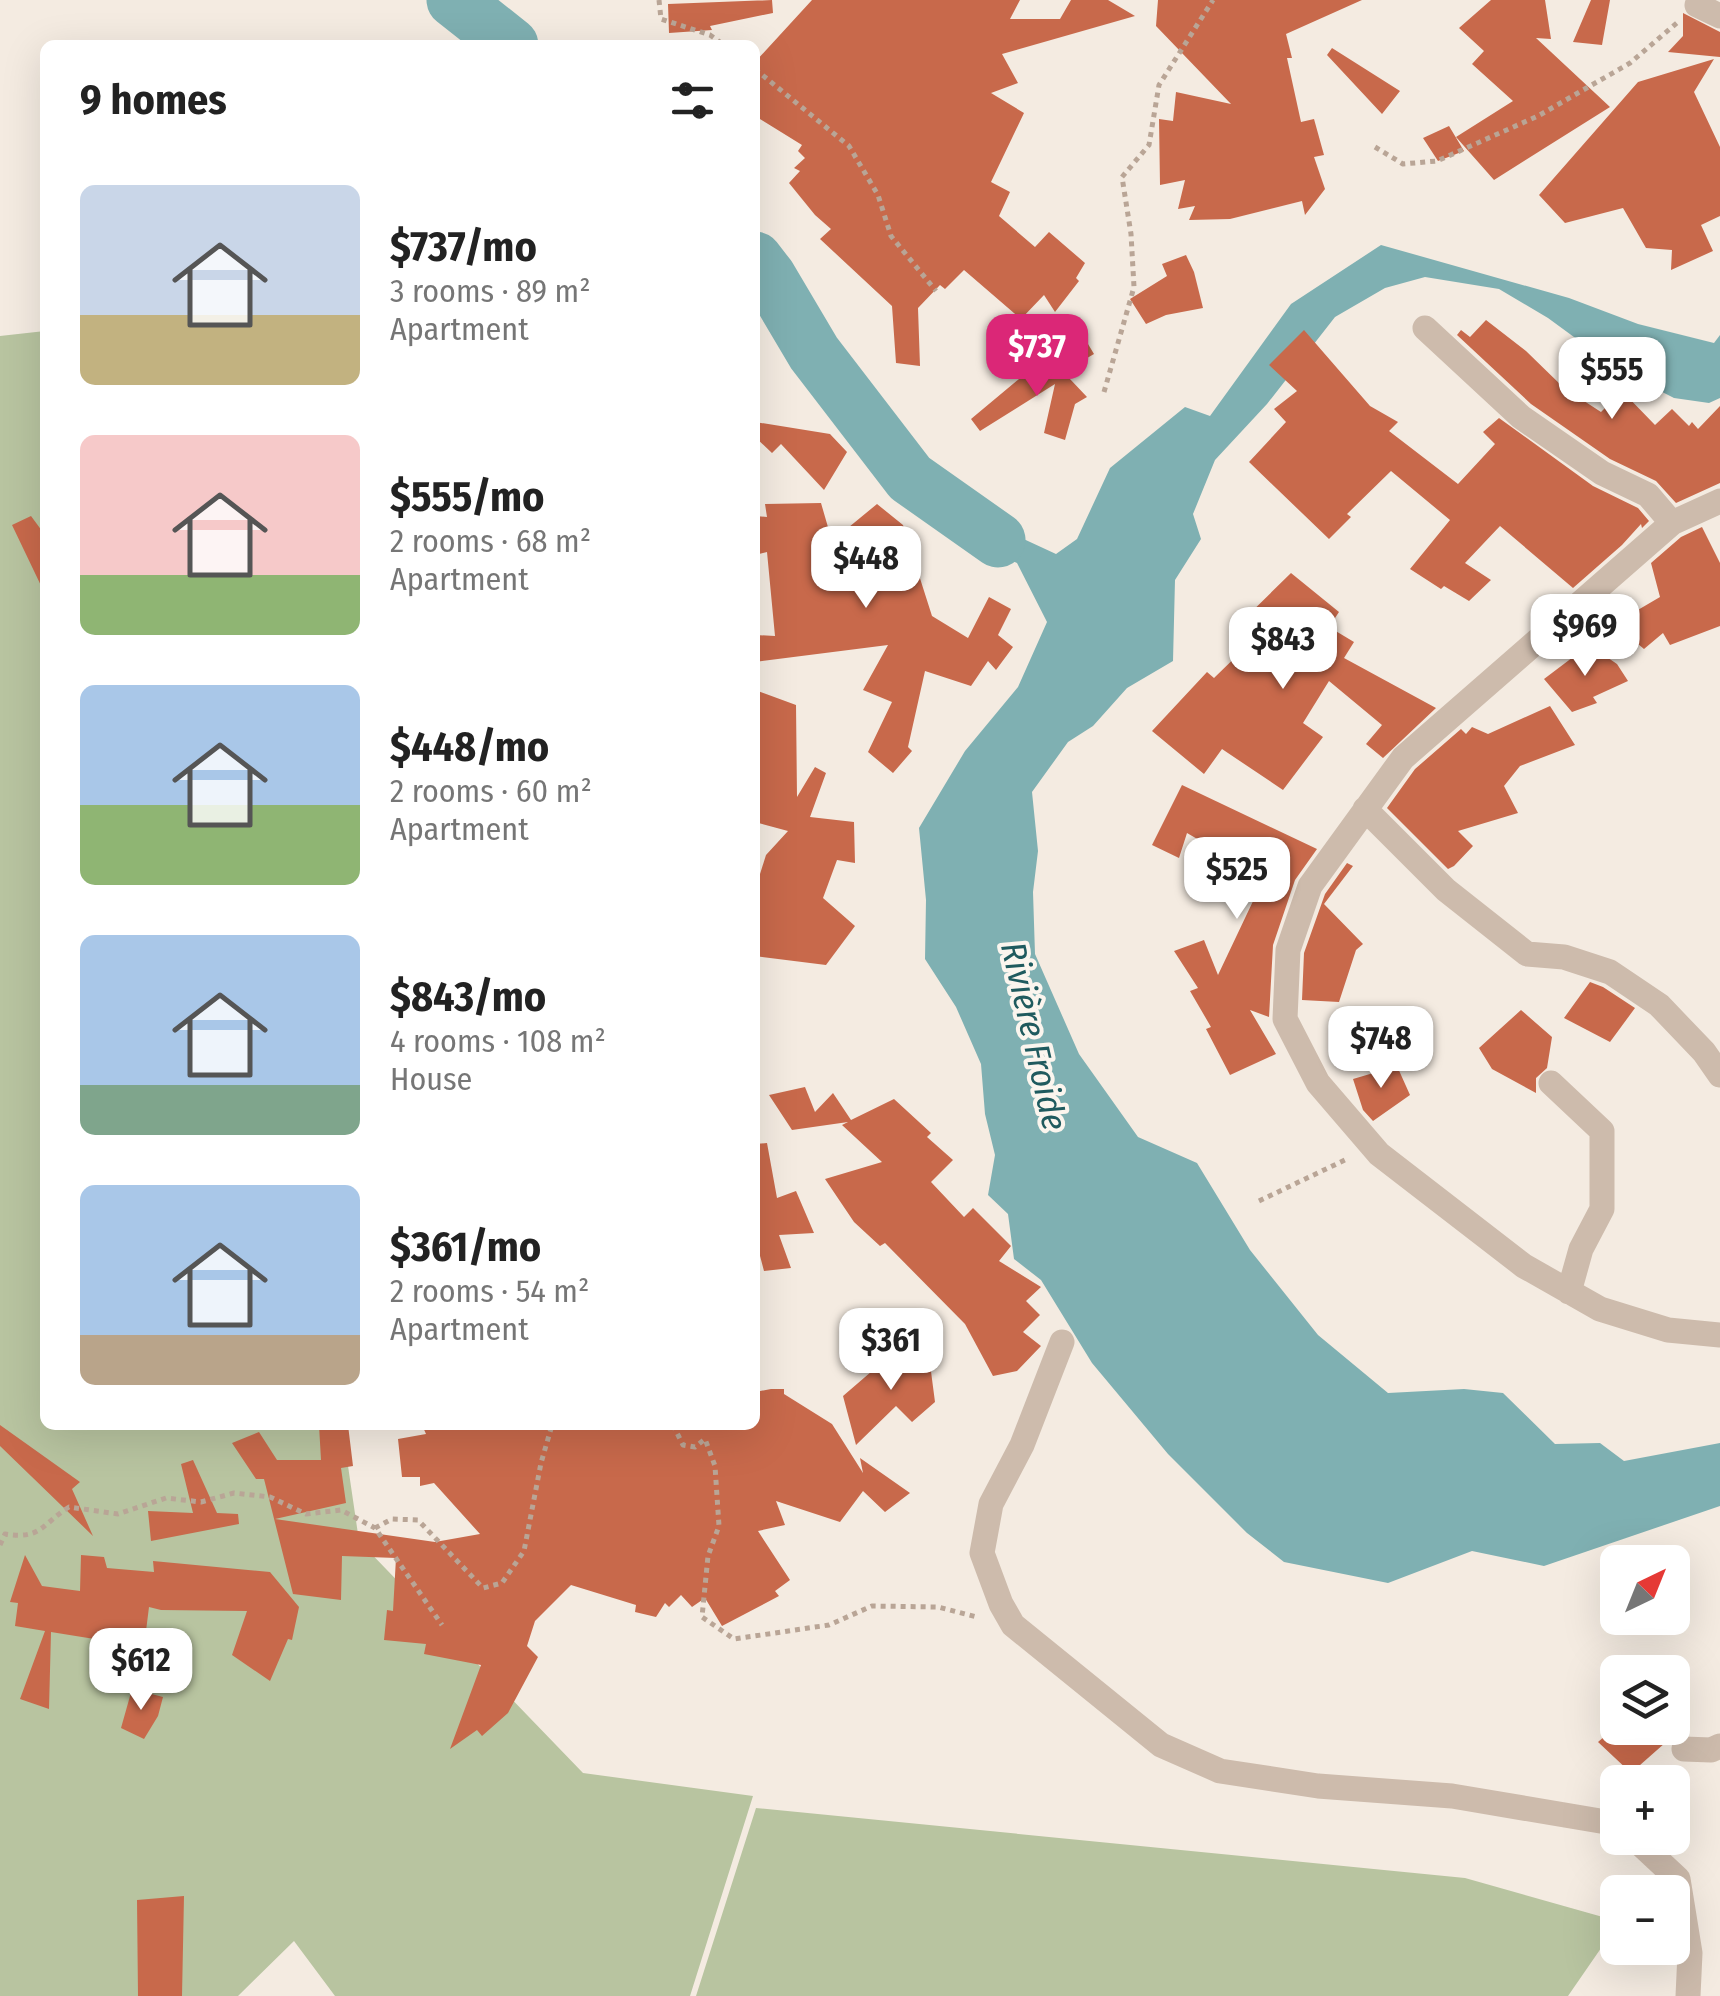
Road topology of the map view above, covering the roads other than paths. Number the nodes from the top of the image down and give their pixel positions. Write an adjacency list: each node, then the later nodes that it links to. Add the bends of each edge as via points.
1 (1425, 328): 3 (street, via 1521,418 1602,473 1648,495)
2 (1720, 501): 3 (street)
3 (1672, 523): 4 (street, via 1403,758)
4 (1365, 809): 5 (street, via 1446,890 1528,954 1564,956 1610,972 1659,1005); 7 (street, via 1310,886 1288,950 1285,1019 1318,1083 1379,1154 1524,1266)
5 (1720, 1075)
6 (1551, 1083): 7 (street, via 1602,1131 1602,1208)
7 (1569, 1292): 8 (street, via 1668,1330)
8 (1720, 1335)
9 (1062, 1342): 12 (street, via 991,1504 982,1554 1013,1625 1161,1745 1220,1771 1452,1796)
10 (1720, 1746): 11 (street)
11 (1684, 1748)
12 (1600, 1821)
13 (1652, 1855): 14 (street, via 1678,1879 1690,1953)
14 (1688, 1996)

